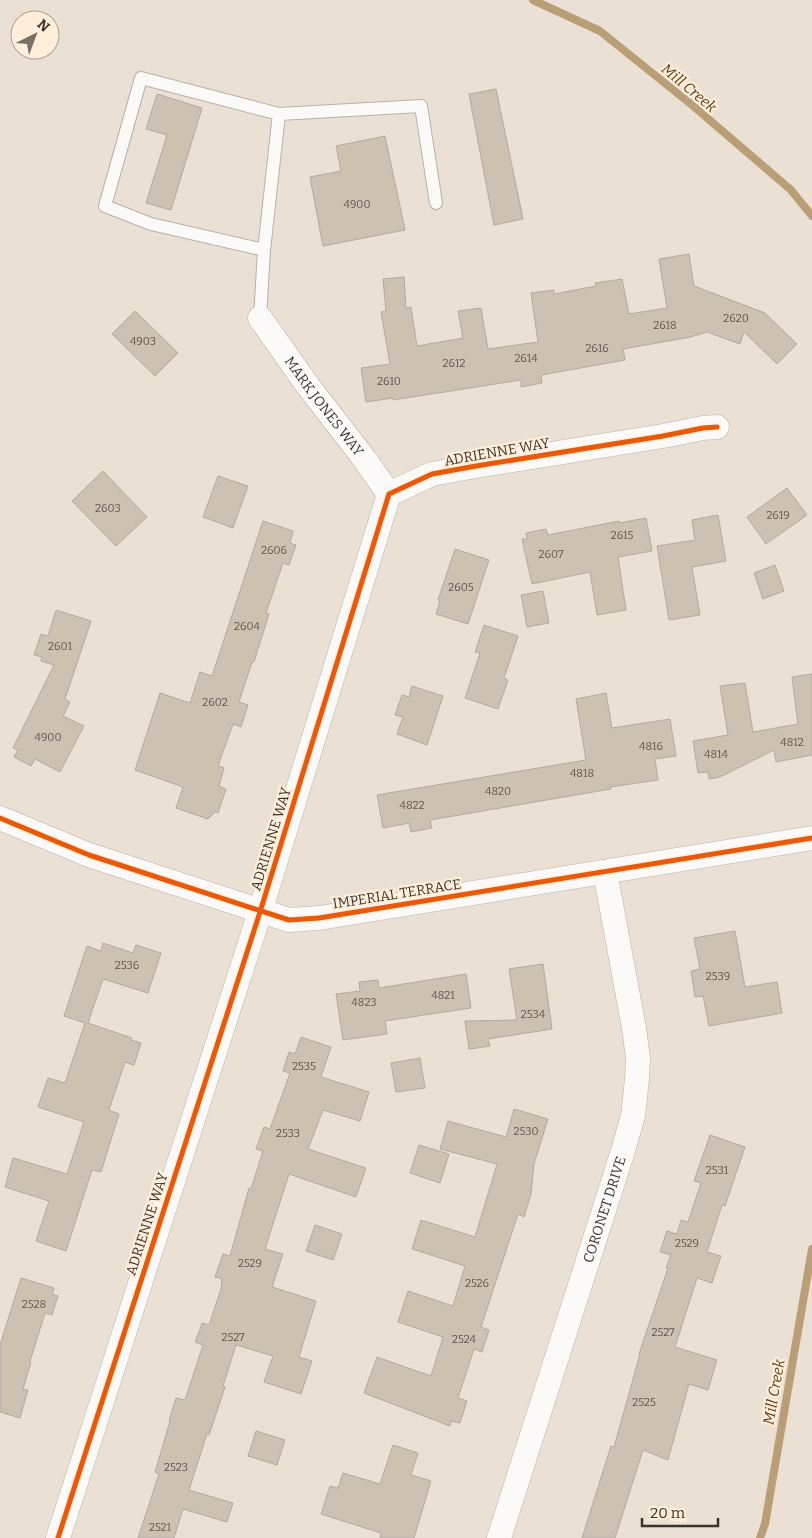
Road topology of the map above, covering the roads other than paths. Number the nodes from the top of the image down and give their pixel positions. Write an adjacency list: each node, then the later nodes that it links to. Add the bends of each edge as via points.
1 (279, 114): 2 (lane, via 421,106); 3 (lane); 3 (lane, via 141,78 105,206 151,224)
2 (436, 202)
3 (264, 250): 4 (lane)
4 (260, 318): 6 (street, MARK JONES WAY)
5 (717, 426): 6 (street, ADRIENNE WAY, via 432,474)
6 (389, 494): 10 (street, ADRIENNE WAY)
7 (0, 818): 10 (street, IMPERIAL TERRACE, via 89,855)
8 (812, 838): 9 (street, IMPERIAL TERRACE)
9 (606, 872): 10 (street, IMPERIAL TERRACE, via 319,918 289,920); 12 (street, CORONET DRIVE, via 638,1058 633,1116)
10 (260, 912): 11 (street, ADRIENNE WAY)
11 (58, 1538)
12 (499, 1538)

